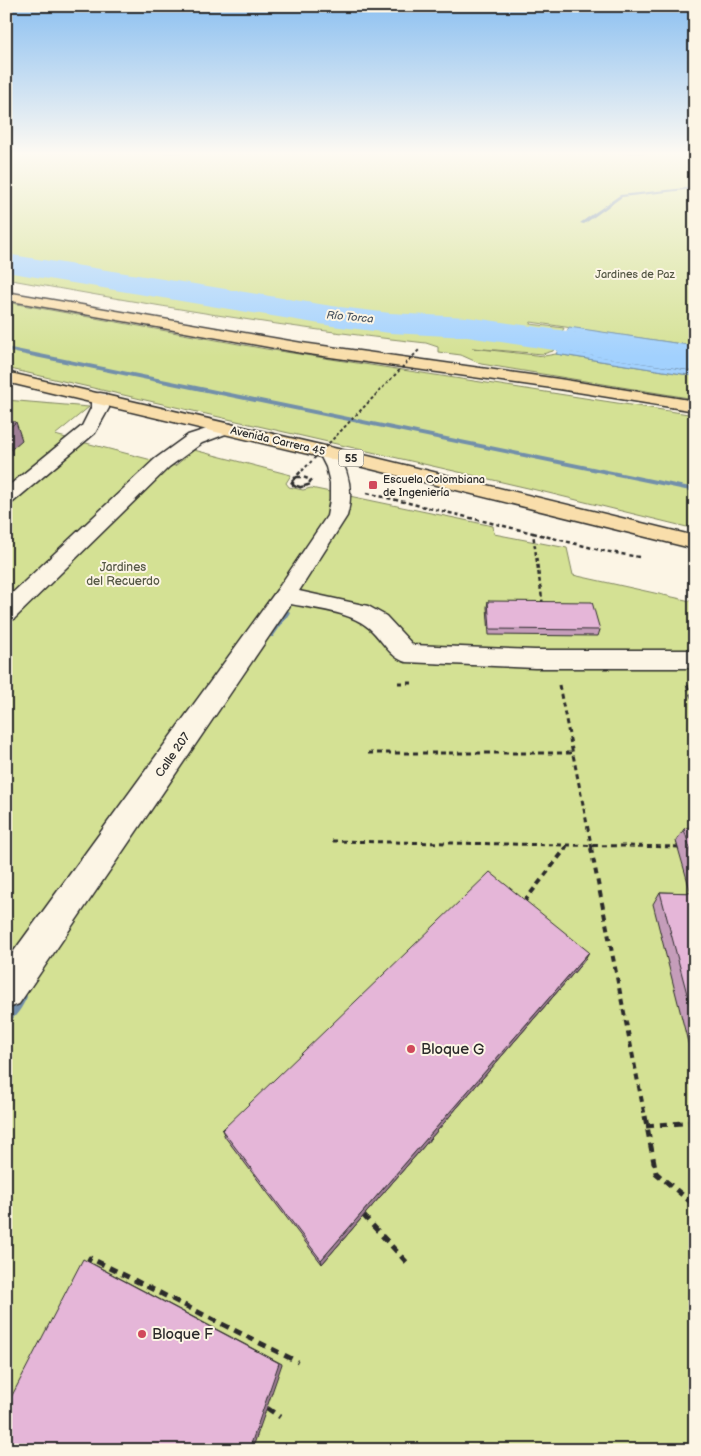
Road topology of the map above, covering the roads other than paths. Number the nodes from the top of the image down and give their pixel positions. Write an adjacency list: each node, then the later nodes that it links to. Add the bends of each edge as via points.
1 (6, 296): 4 (highway, via 302,348)
2 (10, 380): 3 (highway, Avenida Carrera 45 / 55)
3 (100, 398): 5 (highway, Avenida Carrera 45 / 55); 7 (lane, via 100,408 89,429)
4 (695, 406)
5 (225, 428): 6 (highway, Avenida Carrera 45 / 55); 10 (lane, via 195,440 162,462)
6 (328, 453): 8 (highway, Avenida Carrera 45 / 55); 9 (lane, Calle 207, via 334,463 342,505)
7 (6, 498)
8 (695, 543)
9 (285, 596): 11 (lane, via 369,616 406,653); 12 (lane, Calle 207)
10 (6, 613)
11 (689, 668)
12 (6, 992)

